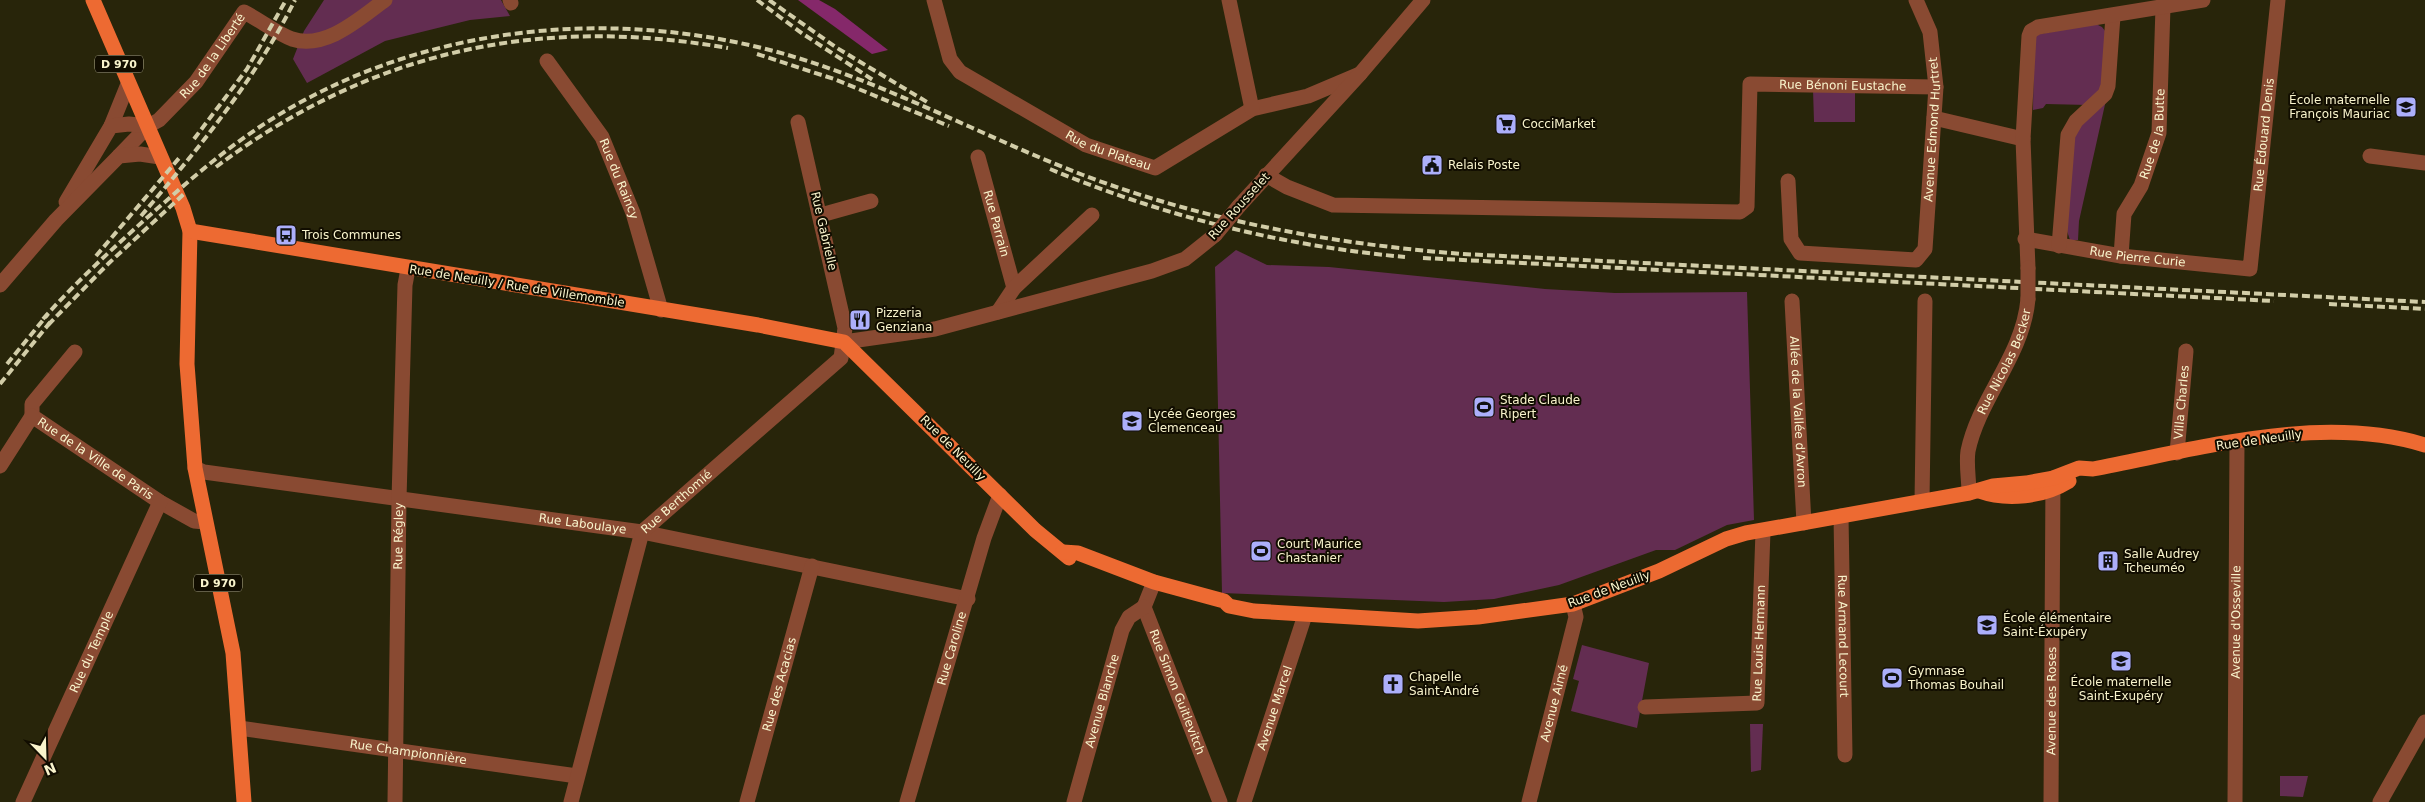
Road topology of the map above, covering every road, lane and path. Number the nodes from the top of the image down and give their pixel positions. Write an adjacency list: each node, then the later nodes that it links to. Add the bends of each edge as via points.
1 (93, 0): 13 (main road, D 970)
2 (385, 0): 19 (street, Rue de la Liberté, via 342,30 316,41 293,39 244,12 196,82 159,120)
3 (934, 0): 15 (street, Rue du Plateau, via 950,59 960,72 1086,145 1155,168)
4 (1228, 0): 15 (street)
5 (1423, 0): 12 (street, Rue Rousselet)
6 (1916, 0): 14 (street, Avenue Edmond Hurtret, via 1930,32)
7 (2203, 0): 9 (street)
8 (2278, 0): 37 (street, Rue Édouard Denis)
9 (2163, 7): 10 (street); 35 (street, Rue de la Butte, via 2159,133 2140,186 2124,214)
10 (2113, 16): 20 (street, Rue Nicolas Becker, via 2038,27 2031,31); 34 (street, via 2108,86 2076,121 2068,135)
11 (548, 61): 42 (street, Rue du Raincy, via 602,136 634,213)
12 (1360, 74): 15 (street, Rue du Plateau, via 1308,96); 26 (street, Rue Rousselet)
13 (128, 84): 18 (street); 19 (main road, D 970)
14 (1936, 86): 16 (street, Avenue Edmond Hurtret); 26 (street, Rue Bénoni Eustache, via 1750,84 1747,207 1740,212 1333,205 1287,188)
15 (1252, 109)
16 (1934, 118): 20 (street); 27 (street, Avenue Edmond Hurtret, via 1925,249 1916,260 1800,253 1791,239)
17 (798, 122): 29 (street, Rue Gabrielle)
18 (111, 126): 19 (street); 31 (street)
19 (148, 126): 21 (street); 23 (main road, D 970)
20 (2023, 139): 33 (street, Rue Nicolas Becker)
21 (119, 156): 23 (street, via 140,154); 31 (street)
22 (2370, 156): 25 (street)
23 (160, 157): 32 (main road, D 970)
24 (978, 157): 39 (street, Rue Parrain)
25 (2425, 163)
26 (1266, 176): 43 (street, Rue Rousselet, bridge, via 1215,235 1185,259 1152,271)
27 (1788, 181)
28 (871, 201): 29 (street)
29 (821, 215): 44 (street, Rue Gabrielle, via 845,328)
30 (1092, 215): 39 (street)
31 (56, 220): 38 (street)
32 (190, 231): 36 (main road, Rue de Neuilly / Rue de Villemomble); 52 (main road, D 970, via 187,364)
33 (2025, 239): 34 (street, Rue Pierre Curie); 54 (street, Rue Nicolas Becker, bridge, via 2028,268 2026,320 1968,452)
34 (2059, 246): 35 (street, Rue Pierre Curie)
35 (2121, 256): 37 (street, Rue Pierre Curie)
36 (408, 269): 42 (main road, Rue de Neuilly / Rue de Villemomble); 56 (street, Rue Régley)
37 (2250, 269)
38 (0, 285)
39 (1014, 288): 43 (street)
40 (1792, 301): 61 (street, Allée de la Vallée d'Avron)
41 (1925, 301): 57 (street)
42 (661, 310): 44 (main road, Rue de Neuilly / Rue de Villemomble, via 758,324)
43 (998, 312): 44 (street, Rue Rousselet, via 935,329)
44 (844, 342): 55 (main road, Rue de Neuilly); 63 (street, Rue Berthomié, via 841,358)
45 (2186, 351): 50 (street, Villa Charles)
46 (75, 352): 47 (street, Rue de la Ville de Paris, via 32,404)
47 (32, 416): 51 (street); 58 (street, Rue de la Ville de Paris)
48 (2238, 442): 49 (main road, Rue de Neuilly, via 2296,434 2363,432); 50 (main road, Rue de Neuilly); 87 (street, Avenue d'Osseville)
49 (2425, 445)
50 (2177, 453): 53 (main road, Rue de Neuilly, via 2093,469)
51 (0, 466)
52 (195, 468): 56 (street, Rue Laboulaye, via 204,472); 60 (main road, D 970)
53 (2053, 484): 54 (main road, Rue de Neuilly, via 2015,496); 86 (street, Avenue des Roses)
54 (1974, 492): 57 (main road, Rue de Neuilly)
55 (1000, 495): 65 (main road, Rue de Neuilly, via 1074,563); 66 (street, Rue Caroline, via 984,538)
56 (398, 499): 63 (street, Rue Laboulaye); 73 (street, Rue Régley)
57 (1922, 501): 59 (main road, Rue de Neuilly)
58 (160, 502): 60 (street, Rue de la Ville de Paris, via 194,520); 76 (street, Rue du Temple)
59 (1841, 516): 61 (main road, Rue de Neuilly); 74 (street, Rue Armand Lecourt)
60 (205, 522): 72 (main road, D 970, via 234,653)
61 (1804, 523): 62 (main road, Rue de Neuilly)
62 (1764, 531): 67 (main road, Rue de Neuilly, via 1726,539 1659,571); 70 (street, Rue Louis Hermann, via 1757,703)
63 (642, 532): 64 (street, Rue Laboulaye); 75 (street, Rue Berthomié)
64 (812, 566): 66 (street, Rue Laboulaye); 80 (street, Rue des Acacias)
65 (1152, 586): 68 (street); 69 (main road, Rue de Neuilly, via 1224,601 1229,606 1254,611)
66 (968, 599): 81 (street, Rue Caroline)
67 (1573, 604): 69 (main road, Rue de Neuilly, via 1478,617 1418,621); 85 (street, Avenue Aimé, via 1576,617)
68 (1144, 607): 82 (street, Avenue Blanche, via 1129,617 1122,630); 83 (street, Rue Simon Guitlevitch)
69 (1305, 615): 84 (street, Avenue Marcel)
70 (1646, 708)
71 (2425, 722): 88 (street)
72 (239, 728): 73 (street, Rue Championnière); 77 (main road, D 970)
73 (396, 749): 75 (street, Rue Championnière); 78 (street, Rue Régley)
74 (1845, 755)
75 (577, 776): 79 (street, Rue Berthomié)
76 (23, 802)
77 (244, 802)
78 (395, 802)
79 (570, 802)
80 (747, 802)
81 (906, 802)
82 (1074, 802)
83 (1220, 802)
84 (1244, 802)
85 (1530, 802)
86 (2051, 802)
87 (2235, 802)
88 (2380, 802)

